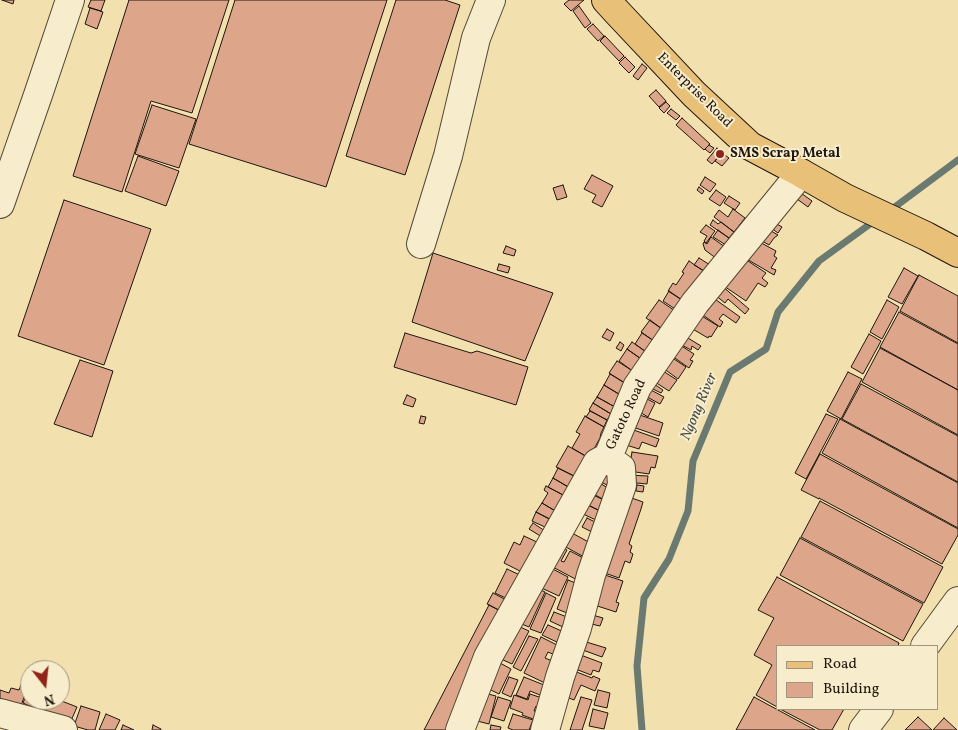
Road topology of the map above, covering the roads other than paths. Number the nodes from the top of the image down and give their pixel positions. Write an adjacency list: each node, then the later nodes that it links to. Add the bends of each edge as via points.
1 (70, 0): 5 (street)
2 (491, 0): 6 (street, via 476,38 448,156)
3 (606, 0): 4 (main road, Enterprise Road, via 694,94 750,146)
4 (801, 173): 7 (main road, Enterprise Road, via 844,198); 8 (street, Gatoto Road, via 695,303 637,387)
5 (0, 204)
6 (421, 244)
7 (958, 253)
8 (608, 457): 14 (street, Gatoto Road, via 597,463 488,657); 15 (street, via 621,468 622,485 591,575)
9 (958, 601): 10 (street)
10 (926, 645)
11 (878, 710): 16 (street)
12 (0, 713): 13 (street)
13 (63, 730)
14 (460, 730)
15 (545, 730)
16 (863, 730)

